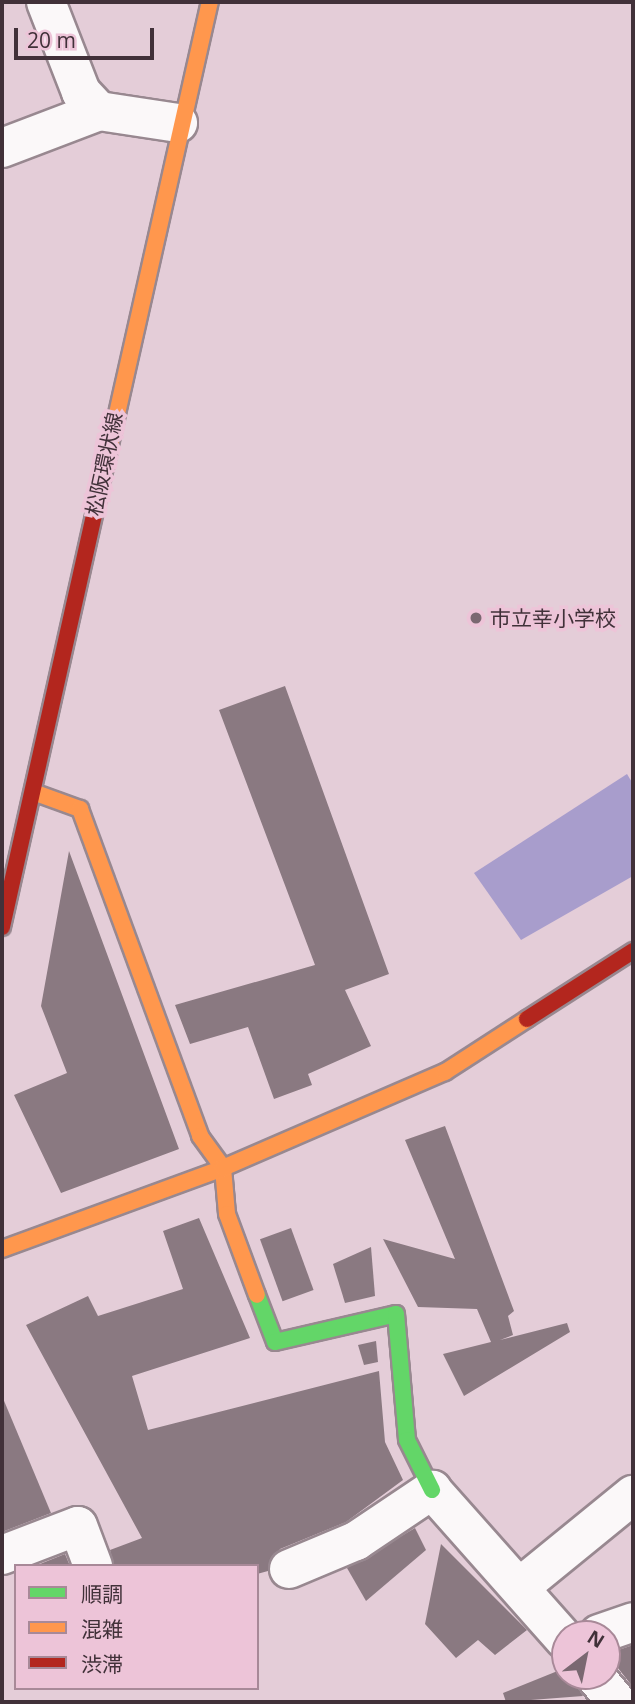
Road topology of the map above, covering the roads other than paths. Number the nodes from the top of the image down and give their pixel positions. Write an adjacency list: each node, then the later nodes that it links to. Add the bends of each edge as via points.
1 (46, 2): 3 (street, via 81,92)
2 (210, 2): 4 (street, 松阪環状線)
3 (99, 111): 4 (street); 5 (street)
4 (178, 123): 6 (street, 松阪環状線)
5 (2, 148)
6 (33, 792): 7 (street, 松阪環状線); 9 (street, via 80,809 200,1136)
7 (2, 927)
8 (633, 951): 9 (street, via 445,1072)
9 (223, 1168): 10 (street); 11 (street, via 228,1214 275,1342 396,1314 407,1440)
10 (2, 1249)
11 (432, 1490): 15 (street, via 356,1541); 16 (street)
12 (633, 1495): 16 (street)
13 (2, 1555): 14 (street, via 78,1526)
14 (92, 1564)
15 (289, 1569)
16 (520, 1587): 17 (street)
17 (551, 1624)

